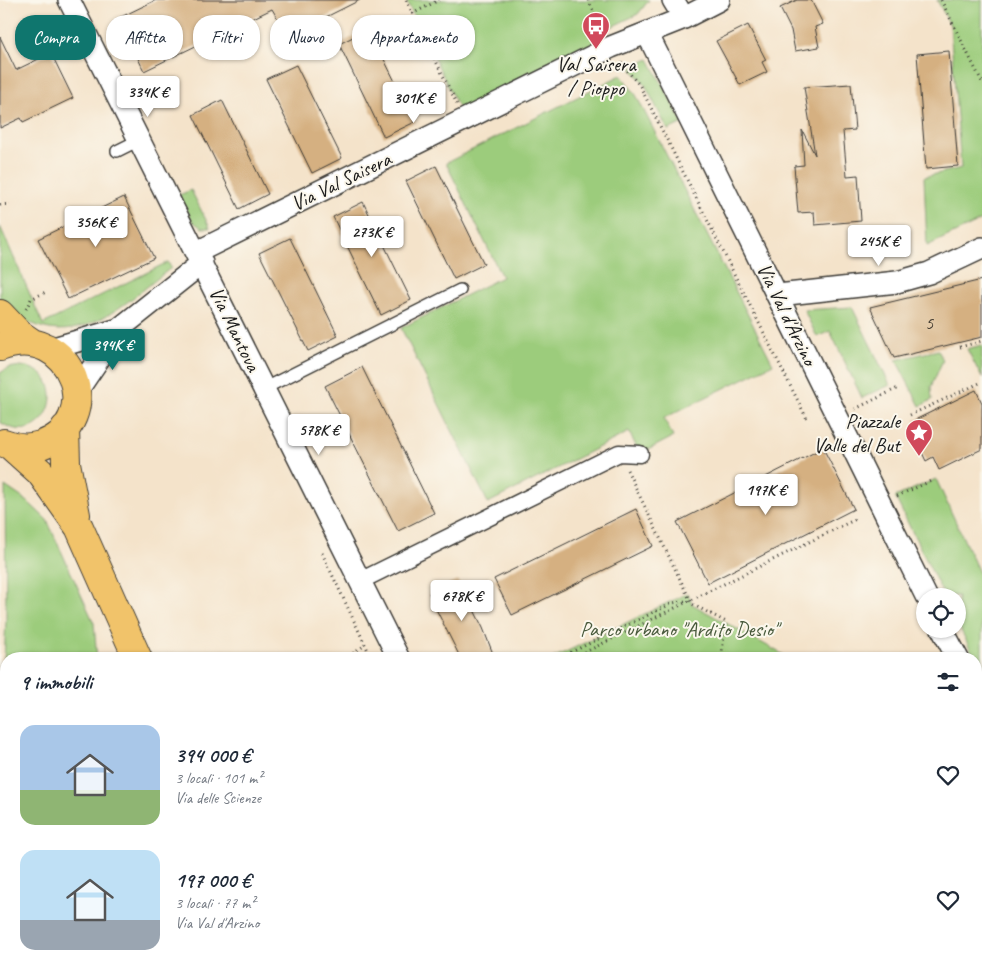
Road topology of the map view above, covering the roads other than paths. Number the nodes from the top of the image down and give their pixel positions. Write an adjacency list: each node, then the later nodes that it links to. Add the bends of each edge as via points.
1 (69, 0): 5 (street, Via Mantova)
2 (719, 0): 3 (street, Via Val Saisera)
3 (678, 9): 4 (street, Via Val Saisera)
4 (647, 33): 8 (street, Via Val Saisera, via 490,106); 10 (street, Via Val d'Arzino)
5 (139, 140): 6 (lane); 8 (street, Via Mantova)
6 (117, 151)
7 (982, 248): 10 (street, via 937,269 897,282)
8 (200, 258): 12 (street, Via Val Saisera); 15 (street, Via Mantova)
9 (460, 290): 15 (lane)
10 (778, 295): 22 (street, Via Val d'Arzino)
11 (0, 314): 13 (main road, via 18,333)
12 (119, 330): 13 (street); 16 (street)
13 (41, 346): 14 (main road, via 18,342); 16 (main road, via 64,360)
14 (0, 347)
15 (265, 388): 21 (street, Via Mantova)
16 (77, 391): 17 (main road, via 75,408)
17 (65, 428): 18 (main road, via 53,439 33,447); 20 (main road, via 66,463)
18 (5, 444): 20 (main road, via 40,472)
19 (640, 454): 21 (street, via 619,453)
20 (79, 527): 24 (main road)
21 (360, 581): 25 (street, Via Mantova)
22 (922, 588)
23 (947, 638): 26 (street)
24 (135, 652)
25 (396, 652)
26 (954, 652)

